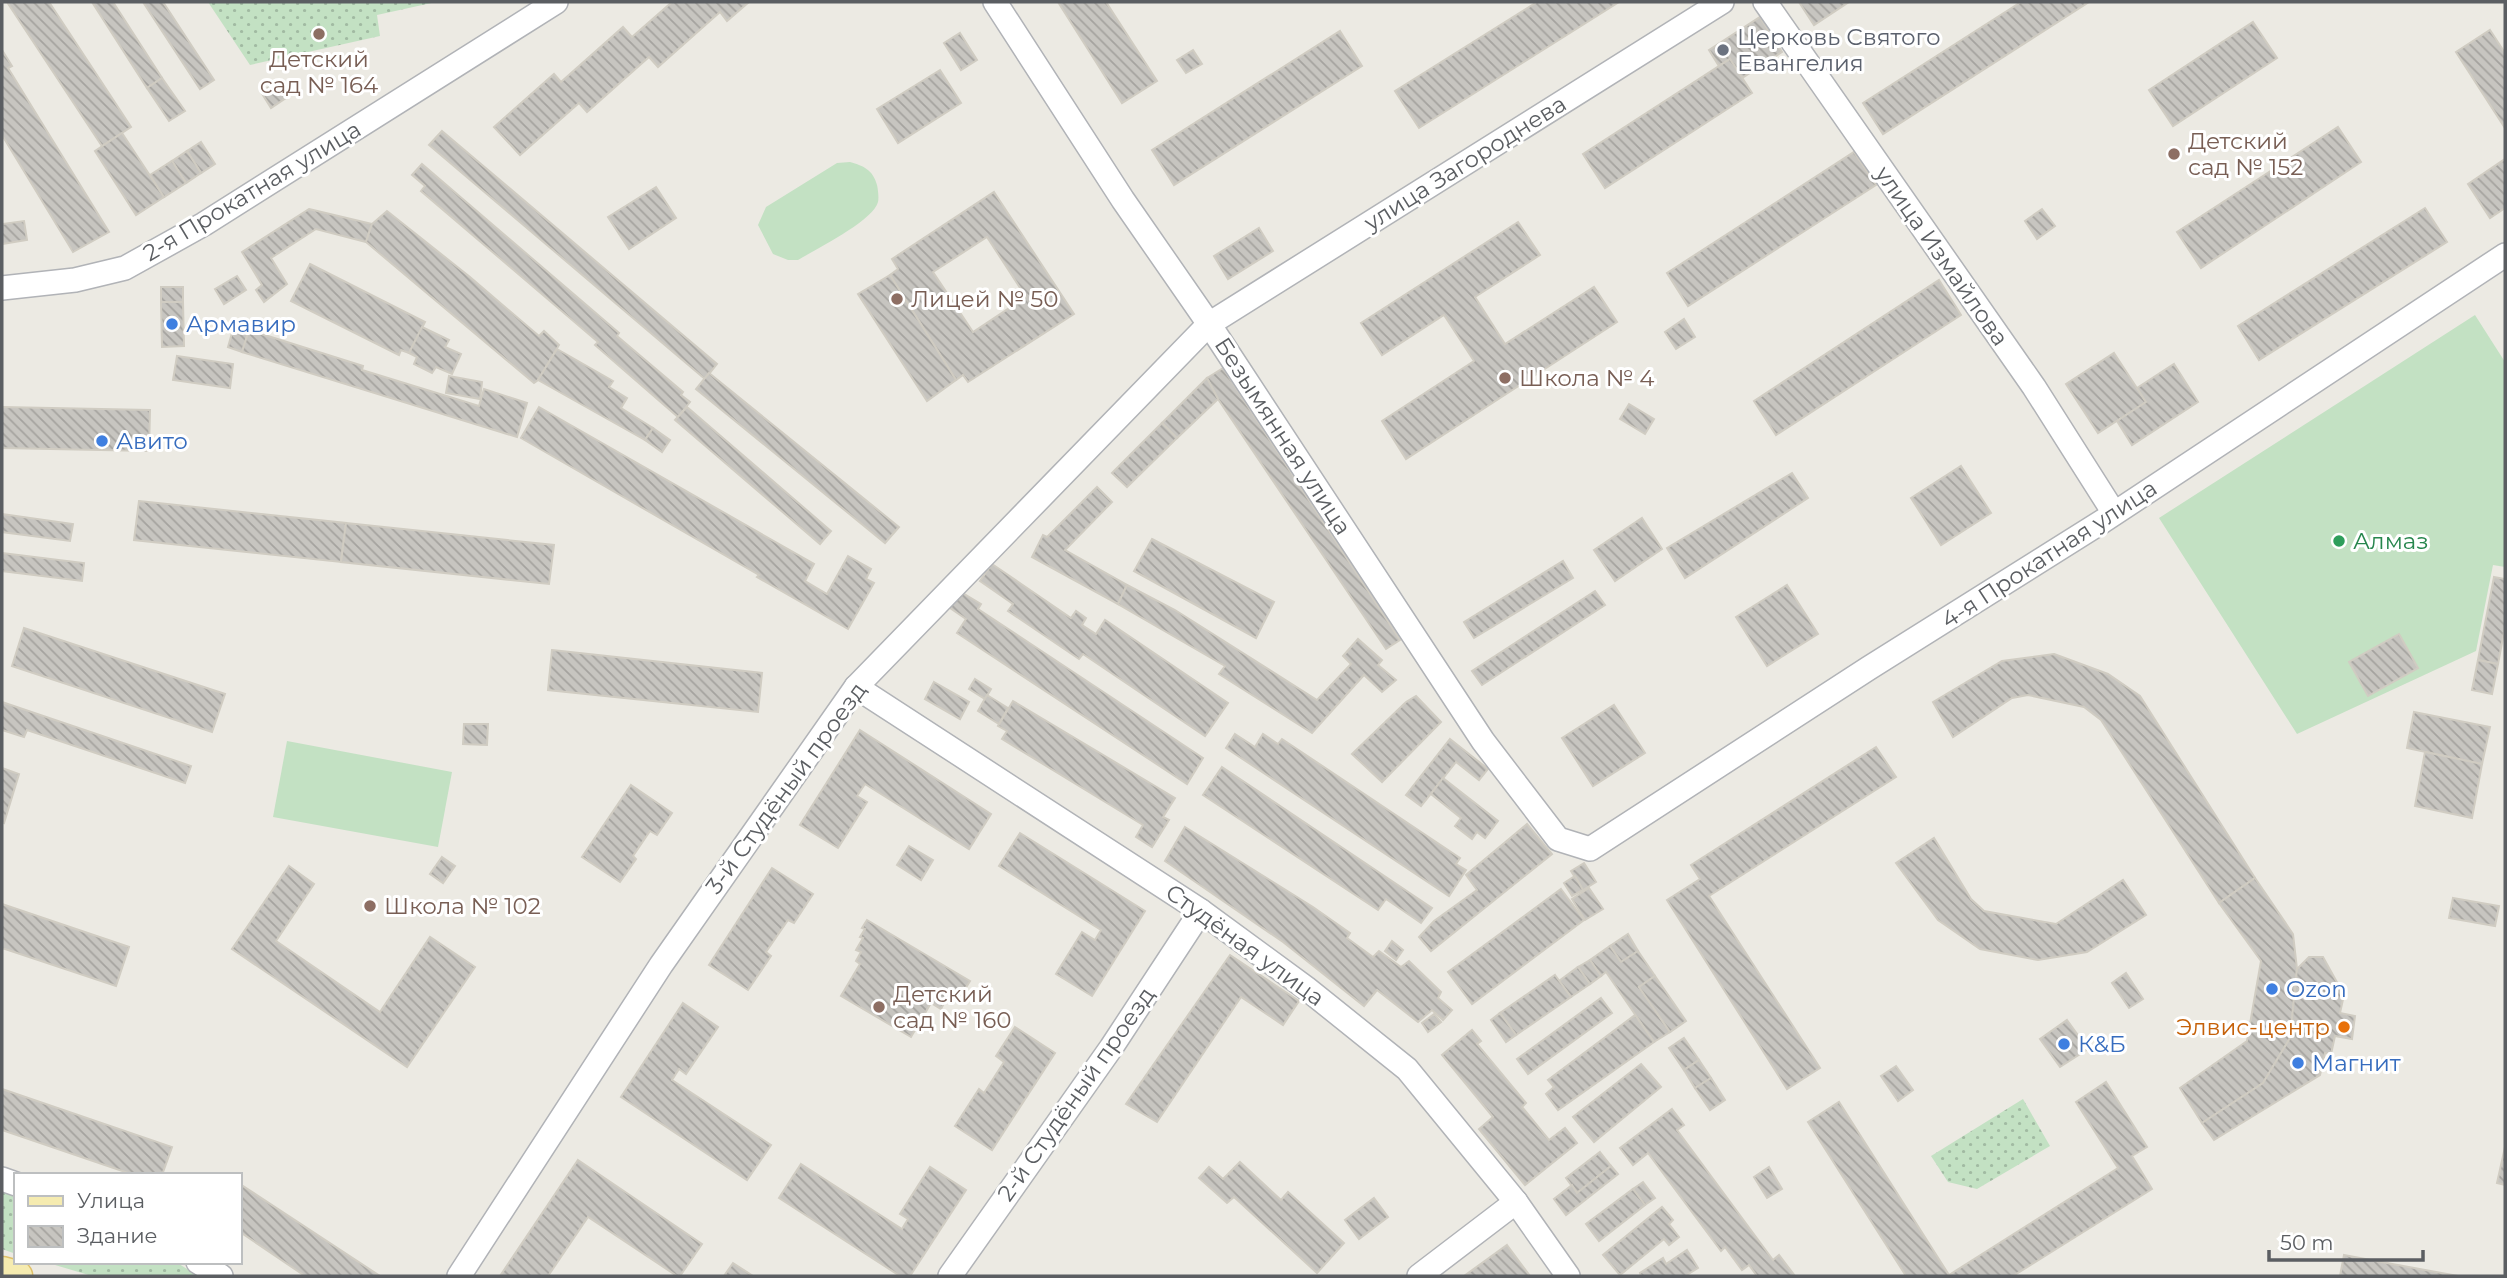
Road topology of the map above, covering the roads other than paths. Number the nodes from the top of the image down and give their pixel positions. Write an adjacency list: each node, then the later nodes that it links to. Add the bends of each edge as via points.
1 (556, 2): 6 (street, 2-я Прокатная улица, via 215,217 125,268 75,280)
2 (995, 2): 7 (street, Безымянная улица)
3 (1722, 2): 7 (street, улица Загороднева)
4 (1765, 2): 8 (street, улица Измайлова, via 2034,387)
5 (2505, 255): 8 (street, 4-я Прокатная улица)
6 (2, 288)
7 (1209, 324): 9 (street, 3-й Студёный проезд); 10 (street, Безымянная улица, via 1483,741 1558,839)
8 (2114, 513): 10 (street, 4-я Прокатная улица)
9 (856, 687): 11 (street, Студёная улица); 17 (street, 3-й Студёный проезд, via 661,965)
10 (1590, 849)
11 (1201, 911): 12 (street, Студёная улица, via 1407,1069); 18 (street, 2-й Студёный проезд)
12 (1516, 1202): 19 (street); 20 (street, Студёная улица)
13 (201, 1264): 16 (street)
14 (2, 1272): 15 (main road)
15 (17, 1276)
16 (221, 1276)
17 (459, 1276)
18 (950, 1276)
19 (1419, 1276)
20 (1568, 1276)

